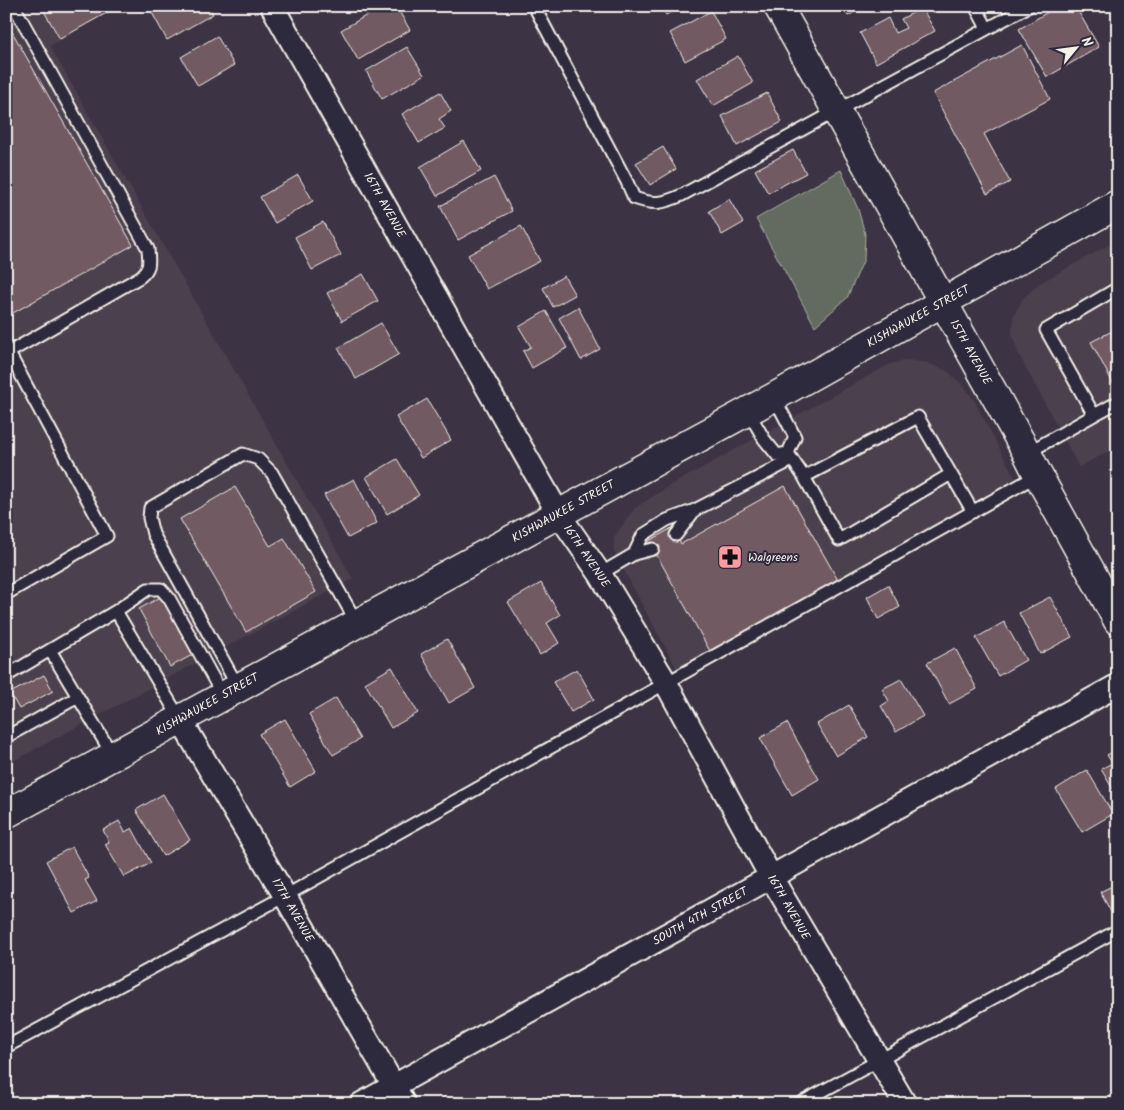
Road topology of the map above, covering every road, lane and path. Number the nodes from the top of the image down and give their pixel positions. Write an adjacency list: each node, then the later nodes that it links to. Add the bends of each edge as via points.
1 (14, 6): 12 (lane, via 148,249 150,262 140,277)
2 (272, 6): 23 (street, 16TH AVENUE)
3 (534, 6): 8 (lane, via 634,198 649,203 665,202 682,195)
4 (778, 6): 8 (main road, 15TH AVENUE)
5 (975, 6): 7 (lane)
6 (1029, 6): 7 (lane)
7 (987, 28): 8 (lane)
8 (836, 111): 11 (main road, 15TH AVENUE)
9 (1113, 210): 11 (main road, KISHWAUKEE STREET)
10 (1118, 288): 16 (lane, via 1046,330)
11 (943, 302): 13 (main road, KISHWAUKEE STREET); 18 (main road, 15TH AVENUE)
12 (7, 353): 28 (lane, via 107,536)
13 (774, 397): 15 (main road, KISHWAUKEE STREET); 17 (lane, via 795,438)
14 (1118, 402): 16 (lane)
15 (748, 410): 17 (lane, via 777,455); 23 (main road, KISHWAUKEE STREET)
16 (1094, 415): 18 (lane)
17 (790, 457): 20 (lane); 21 (lane)
18 (1033, 464): 22 (lane); 30 (main road, 15TH AVENUE)
19 (951, 474): 20 (lane, via 918,417); 20 (lane, via 839,540); 22 (lane)
20 (804, 478)
21 (695, 510): 24 (lane); 26 (lane, via 667,520 643,535)
22 (973, 512): 34 (lane)
23 (558, 513): 27 (street, 16TH AVENUE); 31 (main road, KISHWAUKEE STREET)
24 (676, 535)
25 (653, 549): 26 (lane)
26 (634, 554): 27 (lane)
27 (600, 574): 34 (street, 16TH AVENUE)
28 (6, 594)
29 (116, 611): 32 (lane); 36 (lane, via 148,589 161,589); 38 (lane)
30 (1118, 621)
31 (357, 623): 36 (main road, KISHWAUKEE STREET); 36 (lane, via 272,473 258,459 243,454 150,508 149,518 153,534)
32 (50, 650): 33 (lane); 37 (lane)
33 (6, 676)
34 (666, 683): 42 (street, 16TH AVENUE); 43 (lane)
35 (1118, 684): 42 (street, SOUTH 4TH STREET)
36 (230, 692): 38 (main road, KISHWAUKEE STREET)
37 (78, 697): 39 (lane); 40 (lane)
38 (180, 719): 40 (main road, KISHWAUKEE STREET); 43 (street, 17TH AVENUE)
39 (6, 737)
40 (113, 756): 41 (main road, KISHWAUKEE STREET)
41 (8, 808)
42 (771, 877): 46 (street, 16TH AVENUE); 47 (street, SOUTH 4TH STREET)
43 (285, 896): 45 (lane); 47 (street, 17TH AVENUE)
44 (1118, 930): 46 (lane)
45 (6, 1047)
46 (880, 1060): 49 (lane); 50 (street, 16TH AVENUE)
47 (399, 1095): 48 (street, SOUTH 4TH STREET)
48 (361, 1104)
49 (799, 1104)
50 (905, 1104)

